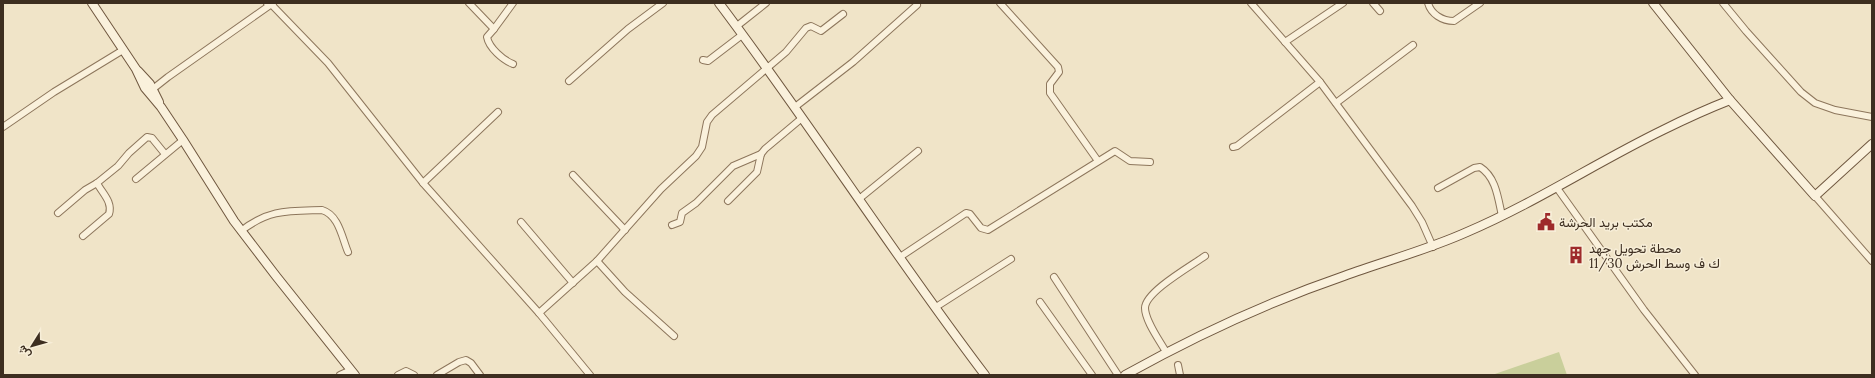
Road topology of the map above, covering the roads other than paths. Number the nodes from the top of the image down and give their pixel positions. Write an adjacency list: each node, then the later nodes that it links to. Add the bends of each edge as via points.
1 (92, 3): 24 (street)
2 (270, 3): 30 (street); 49 (street, via 328,63)
3 (469, 3): 20 (street)
4 (513, 3): 20 (street)
5 (663, 3): 28 (street, via 628,29)
6 (719, 3): 19 (street)
7 (766, 3): 19 (street)
8 (1000, 3): 44 (street, via 1058,67 1050,93)
9 (1251, 3): 22 (street)
10 (1344, 3): 22 (street)
11 (1373, 3): 17 (street)
12 (1428, 3): 13 (street, via 1438,17 1454,21)
13 (1480, 3)
14 (1653, 3): 31 (street)
15 (1723, 3): 35 (street, via 1801,92 1815,103 1835,110)
16 (917, 5): 33 (street, via 853,62)
17 (1380, 11)
18 (843, 14): 27 (street, via 821,31 811,26 806,28 797,42)
19 (737, 26): 21 (street)
20 (494, 29): 26 (street, via 487,39 506,61)
21 (742, 35): 25 (street, via 708,61); 27 (street)
22 (1286, 42): 29 (street)
23 (1413, 45): 32 (street)
24 (123, 50): 30 (street); 37 (street)
25 (703, 60)
26 (513, 64)
27 (768, 68): 33 (street); 59 (street, via 710,116 699,152 661,189)
28 (569, 81)
29 (1320, 82): 32 (street); 40 (street)
30 (149, 88): 38 (street)
31 (1730, 100): 51 (street, via 1661,130); 52 (street)
32 (1336, 103): 62 (street, via 1412,206)
33 (795, 107): 36 (street)
34 (498, 112): 49 (street)
35 (1872, 117)
36 (802, 118): 43 (street); 53 (street)
37 (3, 127)
38 (183, 140): 42 (street); 60 (street)
39 (1872, 144): 52 (street)
40 (1233, 147)
41 (918, 151): 53 (street)
42 (165, 154): 47 (street); 48 (street, via 152,138 147,137 122,163)
43 (761, 154): 54 (street, via 757,172); 58 (street, via 734,166 682,213 680,222)
44 (1098, 161): 45 (street, via 1115,151 1130,161); 65 (street, via 988,230 981,228 970,214 966,213)
45 (1150, 162)
46 (573, 175): 59 (street)
47 (136, 179)
48 (97, 183): 55 (street); 61 (street, via 110,204 109,214)
49 (423, 183): 73 (street)
50 (1438, 188): 56 (street, via 1474,168 1480,168 1494,182)
51 (1558, 188): 56 (street); 89 (street, via 1644,310)
52 (1815, 196): 68 (street)
53 (859, 199): 65 (street)
54 (728, 201)
55 (58, 213)
56 (1502, 216): 62 (street)
57 (521, 222): 70 (street)
58 (672, 225)
59 (625, 230): 67 (street)
60 (241, 231): 63 (street, via 262,216 274,212 322,210 328,212 335,220); 77 (street)
61 (83, 236)
62 (1433, 247): 75 (street, via 1288,297)
63 (348, 252)
64 (1205, 256): 75 (street, via 1157,289 1146,302 1147,317)
65 (900, 258): 72 (street)
66 (1011, 259): 72 (street)
67 (598, 261): 70 (street); 74 (street, via 625,292)
68 (1872, 261)
69 (1054, 277): 86 (street)
70 (573, 283): 73 (street)
71 (1040, 302): 85 (street)
72 (936, 307): 84 (street)
73 (539, 313): 83 (street)
74 (674, 336)
75 (1166, 352): 87 (street)
76 (1178, 365): 88 (street)
77 (353, 373): 78 (street)
78 (340, 375)
79 (398, 375): 80 (street, via 406,371)
80 (414, 375)
81 (437, 375): 82 (street, via 466,360)
82 (480, 375)
83 (590, 375)
84 (985, 375)
85 (1092, 375)
86 (1118, 375)
87 (1125, 375)
88 (1180, 375)
89 (1694, 375)

